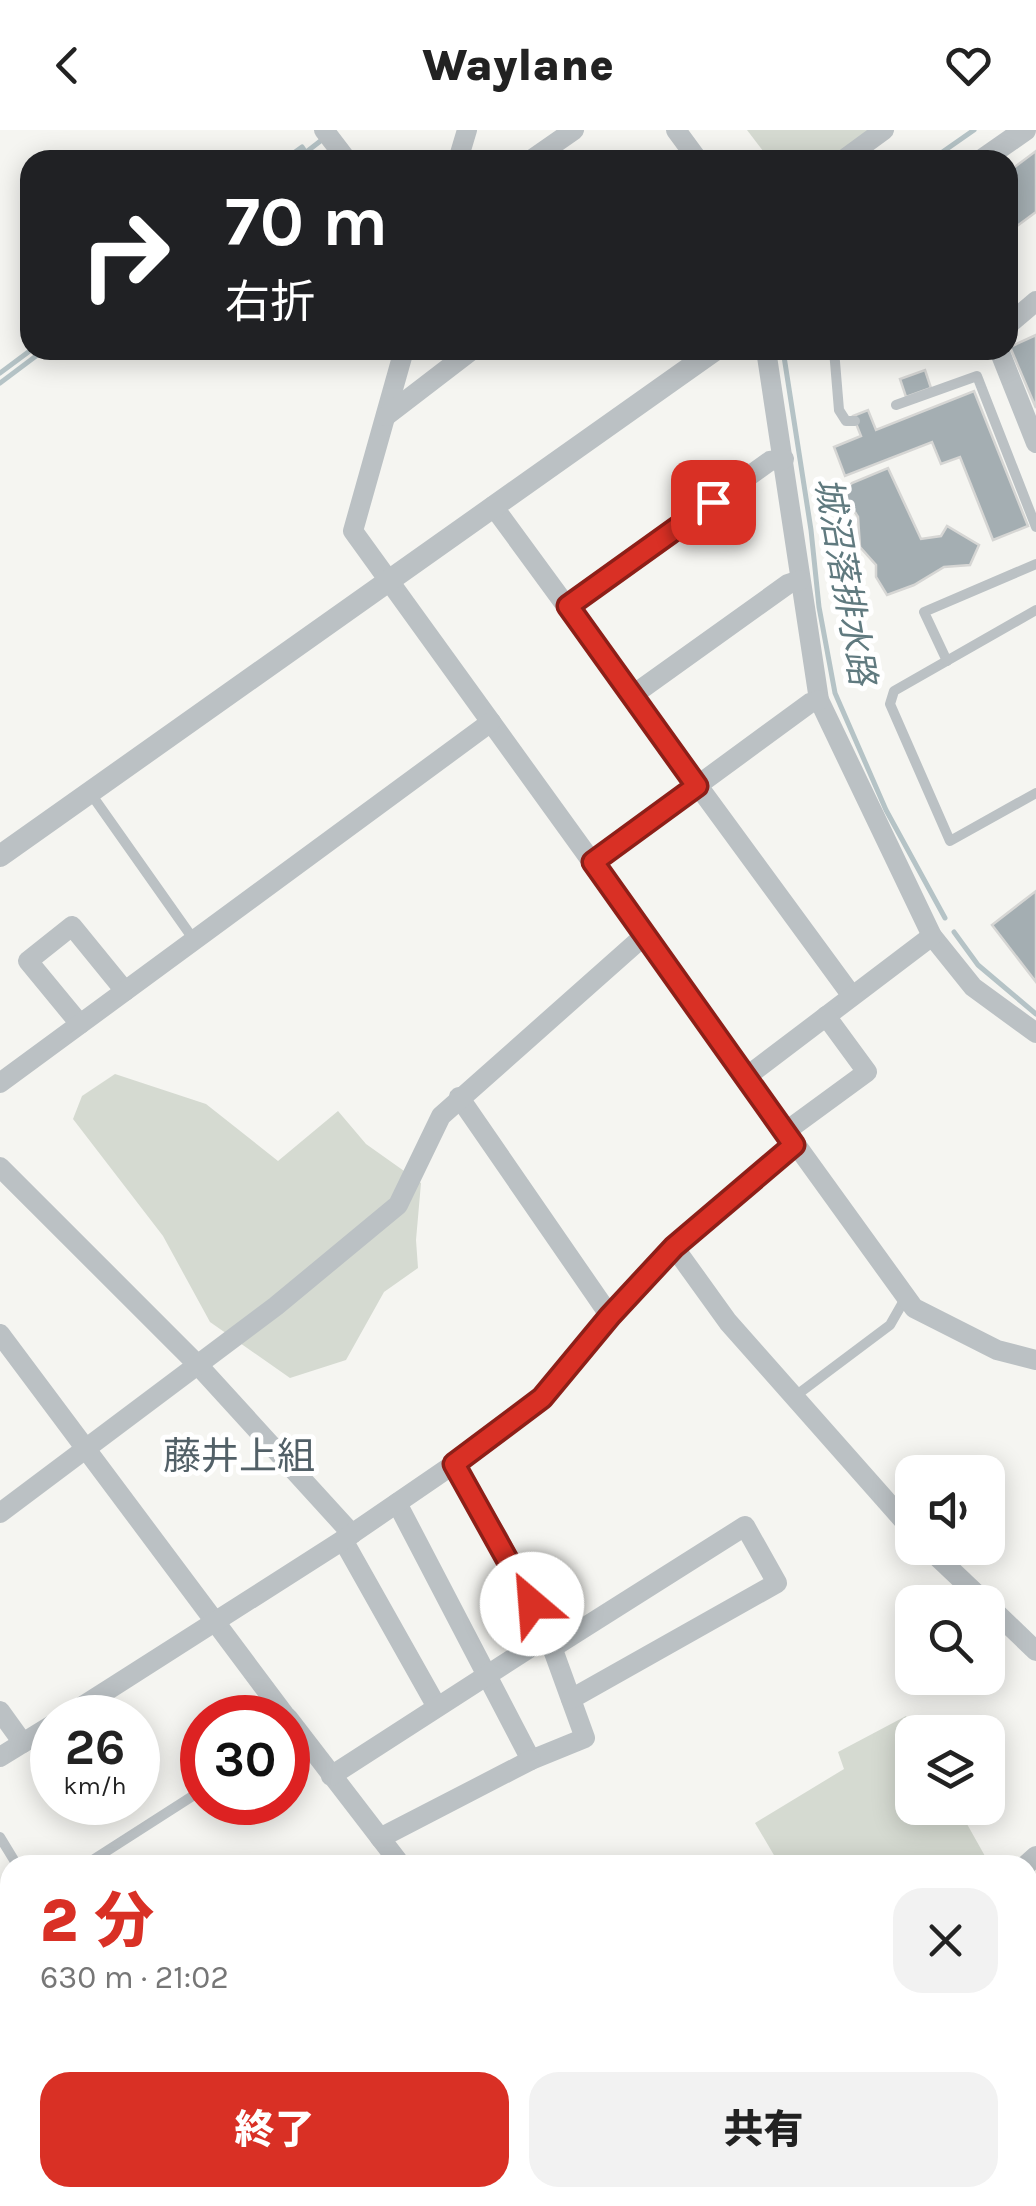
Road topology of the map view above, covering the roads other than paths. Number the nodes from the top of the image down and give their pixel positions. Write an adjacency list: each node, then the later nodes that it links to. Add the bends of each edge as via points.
1 (324, 130): 5 (street)
2 (574, 130): 6 (street)
3 (884, 130): 7 (street)
4 (1025, 130): 8 (street)
5 (339, 150)
6 (557, 150)
7 (857, 150)
8 (996, 150)
9 (401, 360): 16 (street)
10 (459, 360): 16 (street)
11 (694, 360): 20 (street)
12 (768, 360): 19 (street)
13 (835, 360): 17 (lane, via 839,410)
14 (1003, 360): 18 (street)
15 (896, 405): 21 (lane, via 977,376)
16 (386, 416): 24 (street, via 353,532)
17 (855, 421)
18 (1036, 443)
19 (784, 459): 23 (street); 25 (street, via 770,461)
20 (493, 506): 24 (street); 25 (street)
21 (1036, 527)
22 (1036, 564): 27 (lane, via 924,612)
23 (800, 580): 28 (street); 29 (street)
24 (388, 582): 30 (street); 32 (street)
25 (568, 606): 28 (street)
26 (1036, 610): 27 (lane)
27 (947, 661): 33 (lane, via 894,690 890,704 950,841)
28 (633, 695): 31 (street)
29 (819, 700): 31 (street); 37 (street)
30 (491, 722): 35 (street); 38 (street)
31 (697, 786): 35 (street); 40 (street)
32 (90, 793): 34 (street); 38 (lane)
33 (1036, 793)
34 (0, 856)
35 (593, 862): 36 (street)
36 (645, 935): 44 (street); 46 (street)
37 (932, 936): 40 (street); 43 (street, via 974,987)
38 (194, 940): 39 (street)
39 (125, 991): 42 (street); 42 (street, via 72,926 28,961)
40 (852, 996): 41 (street)
41 (826, 1016): 44 (street); 47 (street, via 866,1072)
42 (80, 1024): 45 (street)
43 (1036, 1033)
44 (746, 1077): 47 (street)
45 (0, 1083)
46 (459, 1097): 51 (street); 54 (street, via 441,1116 398,1206)
47 (790, 1138): 49 (street); 50 (street)
48 (0, 1166): 54 (street)
49 (674, 1247): 51 (street); 55 (street)
50 (906, 1297): 53 (street, via 914,1308 997,1350); 55 (lane, via 890,1325)
51 (610, 1316): 57 (street, via 542,1398)
52 (0, 1334): 56 (street)
53 (1036, 1360)
54 (197, 1364): 56 (street); 61 (street)
55 (794, 1398): 59 (street)
56 (86, 1446): 60 (street); 64 (street)
57 (454, 1464): 58 (street); 66 (street)
58 (396, 1503): 61 (street); 68 (street)
59 (895, 1511)
60 (0, 1513)
61 (348, 1536): 64 (street); 72 (street)
62 (946, 1565): 63 (street)
63 (966, 1585)
64 (215, 1622): 69 (street); 70 (street)
65 (1005, 1622): 67 (street)
66 (550, 1642): 68 (street); 71 (street); 71 (street, via 745,1526 777,1583)
67 (1036, 1651)
68 (488, 1674): 72 (street); 78 (street)
69 (100, 1695)
70 (268, 1695)
71 (571, 1699): 78 (street, via 585,1738)
72 (438, 1708): 79 (street)
73 (0, 1710): 75 (street)
74 (30, 1739): 75 (street)
75 (22, 1744): 77 (street)
76 (310, 1750): 79 (street)
77 (0, 1757)
78 (531, 1760): 81 (street)
79 (331, 1776): 81 (street)
80 (180, 1804): 82 (lane)
81 (380, 1838): 83 (street)
82 (101, 1855)
83 (393, 1855)

